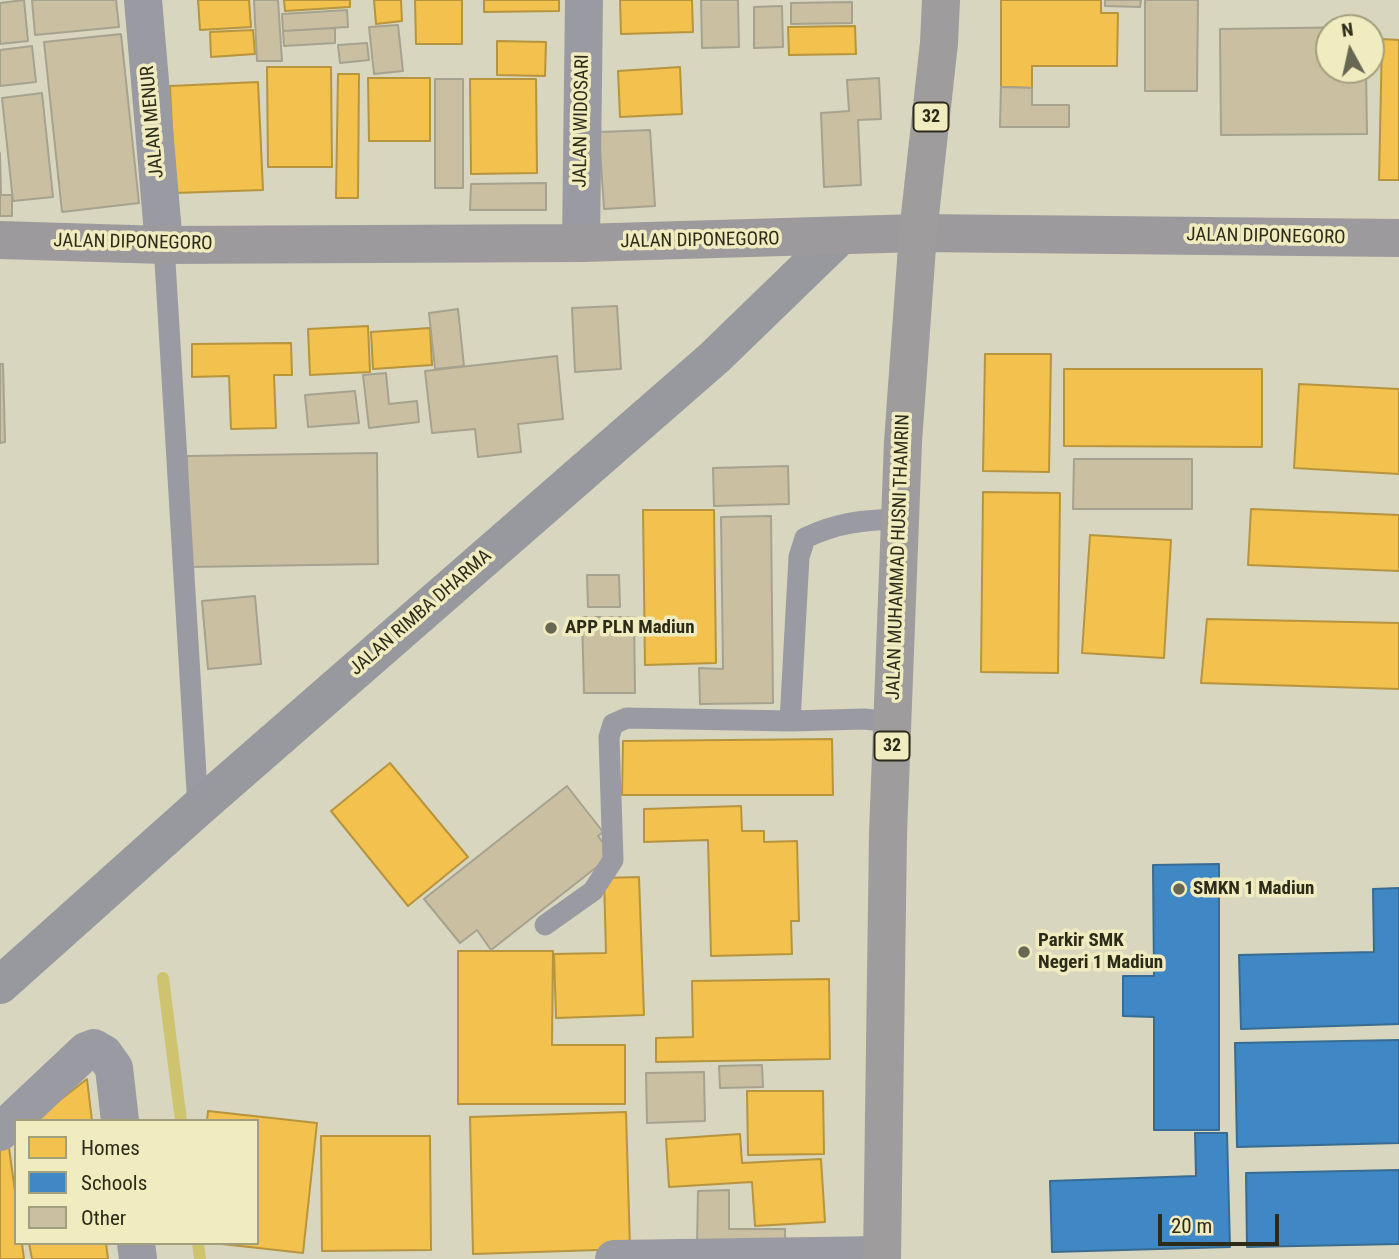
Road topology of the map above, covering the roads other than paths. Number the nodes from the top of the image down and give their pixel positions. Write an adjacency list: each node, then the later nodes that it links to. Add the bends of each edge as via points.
1 (143, 0): 9 (street, JALAN MENUR)
2 (584, 0): 8 (street, JALAN WIDOSARI)
3 (941, 0): 4 (highway, 32)
4 (918, 233): 5 (main road, JALAN DIPONEGORO); 6 (main road, JALAN DIPONEGORO); 10 (highway, JALAN MUHAMMAD HUSNI THAMRIN / 32)
5 (839, 237): 8 (main road, JALAN DIPONEGORO); 13 (main road, JALAN RIMBA DHARMA, via 714,358)
6 (1399, 238)
7 (0, 240): 9 (main road, JALAN DIPONEGORO)
8 (581, 243): 9 (main road, JALAN DIPONEGORO)
9 (164, 245): 13 (lane)
10 (900, 519): 11 (lane, via 857,520 805,538 799,557); 12 (highway, JALAN MUHAMMAD HUSNI THAMRIN / 32)
11 (790, 721): 12 (lane); 14 (lane, via 627,718 613,723 609,737 612,860 593,891)
12 (893, 722): 18 (highway, JALAN MUHAMMAD HUSNI THAMRIN / 32)
13 (198, 808): 15 (main road, JALAN RIMBA DHARMA)
14 (545, 925)
15 (0, 985)
16 (120, 1119): 17 (street, via 114,1068 94,1048)
17 (0, 1132)
18 (882, 1257): 19 (street)
19 (614, 1259)

